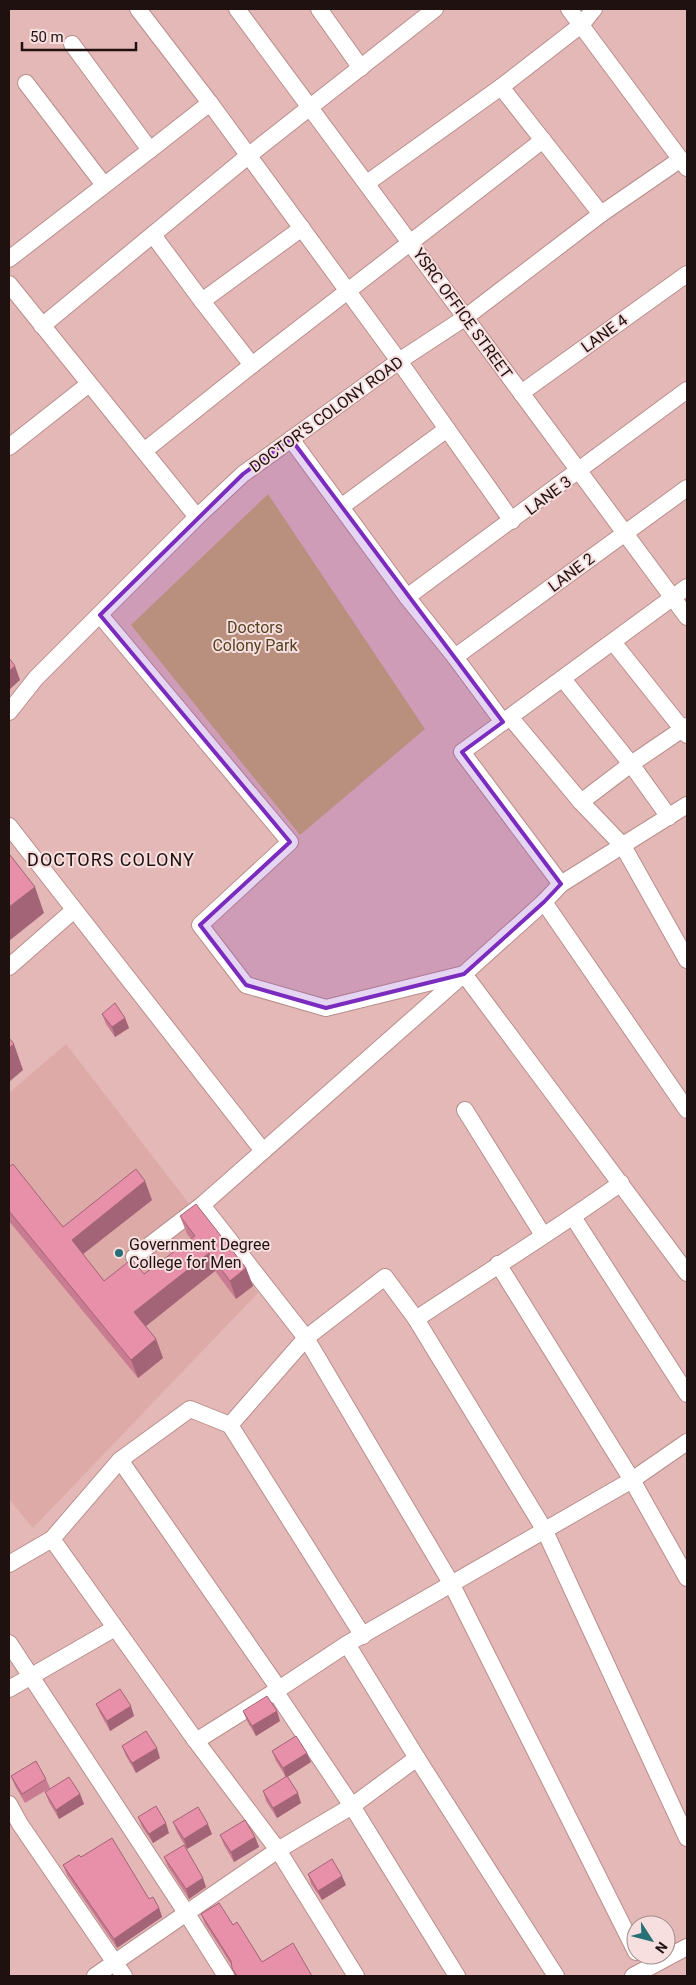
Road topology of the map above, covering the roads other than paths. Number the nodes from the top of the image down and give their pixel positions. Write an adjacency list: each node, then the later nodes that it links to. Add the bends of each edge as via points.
1 (138, 9): 12 (street)
2 (237, 9): 13 (street, YSRC OFFICE STREET)
3 (319, 9): 9 (street)
4 (434, 9): 9 (street)
5 (569, 9): 7 (street)
6 (594, 9): 7 (street)
7 (581, 25): 11 (street); 17 (street)
8 (72, 44): 15 (street)
9 (361, 68): 13 (street)
10 (26, 83): 19 (street)
11 (501, 87): 14 (street); 18 (street)
12 (210, 103): 15 (street); 16 (street)
13 (310, 107): 16 (street); 18 (street, YSRC OFFICE STREET)
14 (543, 140): 20 (street); 23 (street)
15 (150, 150): 19 (street)
16 (248, 156): 21 (street); 22 (street)
17 (684, 163): 20 (street, DOCTOR'S COLONY ROAD)
18 (366, 183): 23 (street, YSRC OFFICE STREET)
19 (104, 185): 24 (street)
20 (601, 214): 29 (street, DOCTOR'S COLONY ROAD)
21 (302, 228): 27 (street); 28 (street)
22 (153, 235): 28 (street); 30 (street)
23 (411, 242): 27 (street); 29 (street, YSRC OFFICE STREET)
24 (9, 259)
25 (687, 274): 35 (street, LANE 4)
26 (9, 284): 30 (street)
27 (348, 291): 31 (street); 32 (street)
28 (202, 302): 32 (street)
29 (466, 318): 31 (street, DOCTOR'S COLONY ROAD); 35 (street, YSRC OFFICE STREET)
30 (42, 326): 33 (street)
31 (399, 361): 36 (street); 37 (street, DOCTOR'S COLONY ROAD)
32 (252, 365): 39 (street)
33 (89, 384): 38 (street); 39 (street)
34 (687, 390): 40 (street, LANE 3)
35 (522, 393): 40 (street, YSRC OFFICE STREET)
36 (447, 429): 42 (street); 44 (street)
37 (291, 439): 42 (street); 43 (street, DOCTOR'S COLONY ROAD, via 243,474)
38 (9, 446)
39 (144, 451): 43 (street)
40 (579, 471): 44 (street, LANE 3); 45 (street, YSRC OFFICE STREET)
41 (687, 488): 45 (street, LANE 2)
42 (341, 507): 47 (street)
43 (197, 517): 49 (street, DOCTOR'S COLONY ROAD)
44 (512, 521): 47 (street, LANE 3)
45 (625, 532): 48 (street, YSRC OFFICE STREET); 52 (street, LANE 2)
46 (687, 587): 48 (street)
47 (407, 597): 52 (street)
48 (673, 598): 50 (street, YSRC OFFICE STREET); 51 (street)
49 (100, 615): 54 (street, DOCTOR'S COLONY ROAD, via 36,678); 68 (street, via 290,842 200,925 246,985 326,1008)
50 (687, 617)
51 (613, 642): 53 (street); 56 (street)
52 (456, 657): 55 (street)
53 (563, 679): 55 (street); 57 (street)
54 (9, 712)
55 (507, 720): 58 (street); 63 (street, via 462,752)
56 (686, 730): 57 (street)
57 (631, 764): 58 (street); 60 (street)
58 (580, 802): 62 (street)
59 (687, 805): 60 (street)
60 (669, 817): 62 (street)
61 (9, 826): 65 (street)
62 (623, 846): 63 (street); 66 (street)
63 (561, 884): 64 (street)
64 (544, 902): 68 (street); 70 (street)
65 (74, 910): 67 (street); 71 (street)
66 (687, 960)
67 (9, 967)
68 (464, 974): 71 (street); 72 (street)
69 (464, 1110): 75 (street)
70 (687, 1110)
71 (263, 1151): 73 (street)
72 (621, 1183): 74 (street); 78 (street)
73 (202, 1205): 76 (street); 80 (street)
74 (573, 1217): 75 (street); 81 (street)
75 (543, 1235): 77 (street)
76 (134, 1257)
77 (498, 1264): 79 (street); 85 (street)
78 (687, 1273)
79 (416, 1319): 80 (street, via 385,1277); 86 (street)
80 (306, 1338): 82 (street); 90 (street)
81 (687, 1394)
82 (230, 1425): 84 (street, via 190,1410); 92 (street)
83 (687, 1442): 85 (street)
84 (120, 1460): 87 (street); 97 (street)
85 (632, 1480): 86 (street); 89 (street)
86 (544, 1529): 90 (street); 103 (street)
87 (52, 1539): 88 (street); 91 (street)
88 (9, 1564)
89 (687, 1578)
90 (451, 1583): 92 (street); 106 (street)
91 (115, 1628): 95 (street); 98 (street)
92 (363, 1636): 94 (street)
93 (9, 1643): 95 (street)
94 (347, 1644): 97 (street); 99 (street)
95 (31, 1677): 96 (street); 105 (street)
96 (9, 1689)
97 (277, 1690): 98 (street); 101 (street)
98 (196, 1741): 104 (street)
99 (417, 1758): 101 (street); 113 (street)
100 (9, 1804): 102 (street)
101 (352, 1806): 104 (street); 112 (street)
102 (14, 1829): 107 (street)
103 (687, 1838)
104 (278, 1850): 105 (street); 111 (street)
105 (187, 1914): 107 (street); 110 (street)
106 (626, 1939)
107 (115, 1962): 108 (street); 109 (street)
108 (95, 1976)
109 (124, 1976)
110 (226, 1976)
111 (356, 1976)
112 (458, 1976)
113 (556, 1976)

